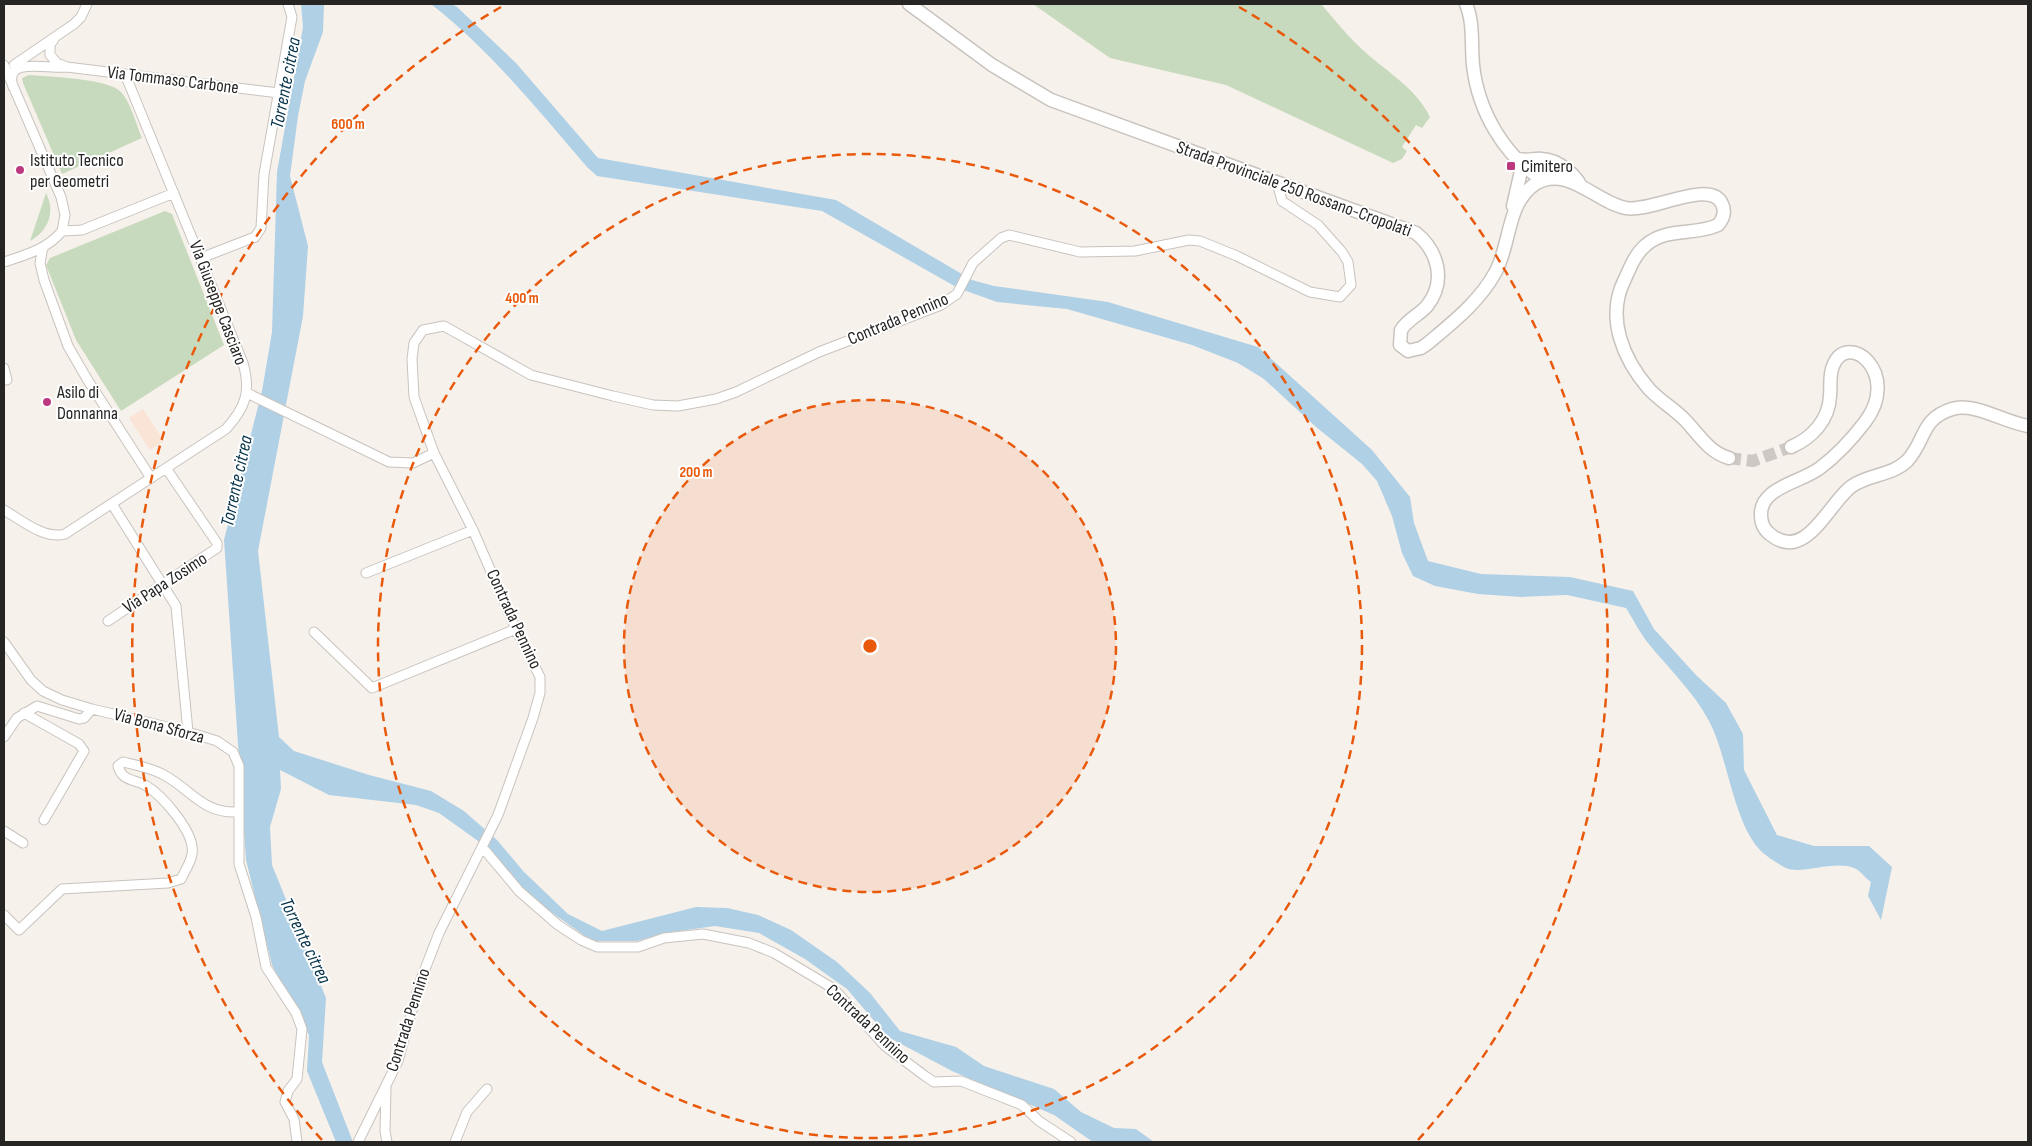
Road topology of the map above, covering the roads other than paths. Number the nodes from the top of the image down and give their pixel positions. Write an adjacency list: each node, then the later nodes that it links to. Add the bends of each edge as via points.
1 (87, 4): 5 (street, via 81,17)
2 (288, 4): 9 (street, via 292,17)
3 (909, 4): 15 (main road, Strada Provinciale 250 Rossano-Cropolati, via 992,65 1041,96 1416,233 1433,252 1438,276 1435,292 1426,306 1401,330 1400,345 1408,351 1427,344 1484,291 1497,270)
4 (1466, 4): 10 (main road, via 1479,95 1494,128 1515,158)
5 (54, 39): 6 (street, via 50,55); 7 (street)
6 (67, 67): 7 (street, Via Tommaso Carbone, via 24,66); 8 (street, Via Tommaso Carbone)
7 (6, 72): 16 (street, via 12,78 13,87 61,197 65,215)
8 (125, 74): 9 (street, Via Tommaso Carbone); 14 (street, Via Giuseppe Casciaro)
9 (279, 93): 18 (street, via 264,174 261,228 255,237)
10 (1531, 167): 11 (main road); 13 (main road, via 1572,173); 15 (main road, via 1512,207)
11 (1543, 180): 13 (main road, via 1564,180); 15 (main road, Strada Provinciale 250 Rossano-Cropolati, via 1523,196)
12 (1278, 186): 25 (street, Contrada Pennino, via 1282,201 1318,225 1348,262 1351,285 1340,297 1310,292 1210,244 1189,240 1135,251 1080,252 1010,234 973,263 959,291 941,305 819,352 736,392 678,406 653,405 531,374 456,330 444,326 431,328 418,335 412,359 414,397)
13 (1581, 186): 26 (main road, via 1610,203 1632,209 1702,193 1711,194 1721,202 1723,216 1718,225 1666,234 1642,249 1618,294 1615,316 1620,336 1648,388 1683,418 1706,445)
14 (174, 193): 16 (street, via 82,230); 18 (street, Via Giuseppe Casciaro)
15 (1512, 219)
16 (62, 231): 17 (street)
17 (43, 247): 19 (street); 28 (street, via 40,263 44,280 68,346)
18 (201, 258): 22 (street, Via Giuseppe Casciaro, via 243,363)
19 (4, 262)
20 (4, 368): 21 (street)
21 (7, 380)
22 (247, 393): 25 (street, via 389,462 413,463); 27 (street, via 235,418 226,428)
23 (2028, 426): 24 (main road, via 1968,407 1954,408 1941,414 1928,424 1905,462 1852,486 1808,536 1784,540 1773,536 1763,526 1761,513 1764,502 1774,492 1808,476 1827,462 1865,422 1874,406 1877,386 1874,368 1868,360 1850,353 1834,362 1825,416 1815,431)
24 (1791, 447)
25 (434, 453): 31 (street, Contrada Pennino)
26 (1729, 458)
27 (166, 468): 28 (street); 33 (street, Via Papa Zosimo, via 217,543 213,552)
28 (151, 478): 29 (street)
29 (112, 504): 30 (street, via 56,537); 33 (street)
30 (4, 510)
31 (473, 530): 32 (street); 35 (street, Contrada Pennino)
32 (366, 573)
33 (164, 585): 34 (street, Via Papa Zosimo); 40 (street, via 176,606)
34 (108, 621)
35 (516, 629): 36 (street, via 372,688); 46 (street, Contrada Pennino, via 540,677 540,693 534,718)
36 (314, 632)
37 (4, 642): 38 (street, Via Bona Sforza, via 31,680 43,691)
38 (92, 709): 39 (street, via 79,719 37,706); 40 (street, Via Bona Sforza)
39 (24, 713): 41 (street); 43 (street, via 79,744 84,751)
40 (188, 732): 42 (street, Via Bona Sforza, via 217,741 233,752 239,766)
41 (4, 738)
42 (239, 812): 47 (street, via 222,813 164,775 123,762 118,766 120,774 158,795 187,829 192,853 181,879 168,883 62,889 20,930); 50 (street, via 239,864 256,917 266,967 296,1013 302,1029 296,1079 285,1102 294,1119)
43 (44, 820)
44 (4, 831): 45 (street)
45 (23, 843)
46 (483, 848): 48 (street, Contrada Pennino, via 439,933 420,982 398,1061); 54 (street, Contrada Pennino, via 519,891 581,940 597,947 638,947 664,938 703,934 749,943 774,953 834,989 885,1046 934,1082 961,1081 1022,1105 1039,1121)
47 (4, 915)
48 (386, 1085): 51 (street, Contrada Pennino); 52 (street, Contrada Pennino, via 385,1131)
49 (487, 1089): 53 (street, via 466,1112)
50 (297, 1142)
51 (358, 1142)
52 (388, 1142)
53 (454, 1142)
54 (1071, 1142)

